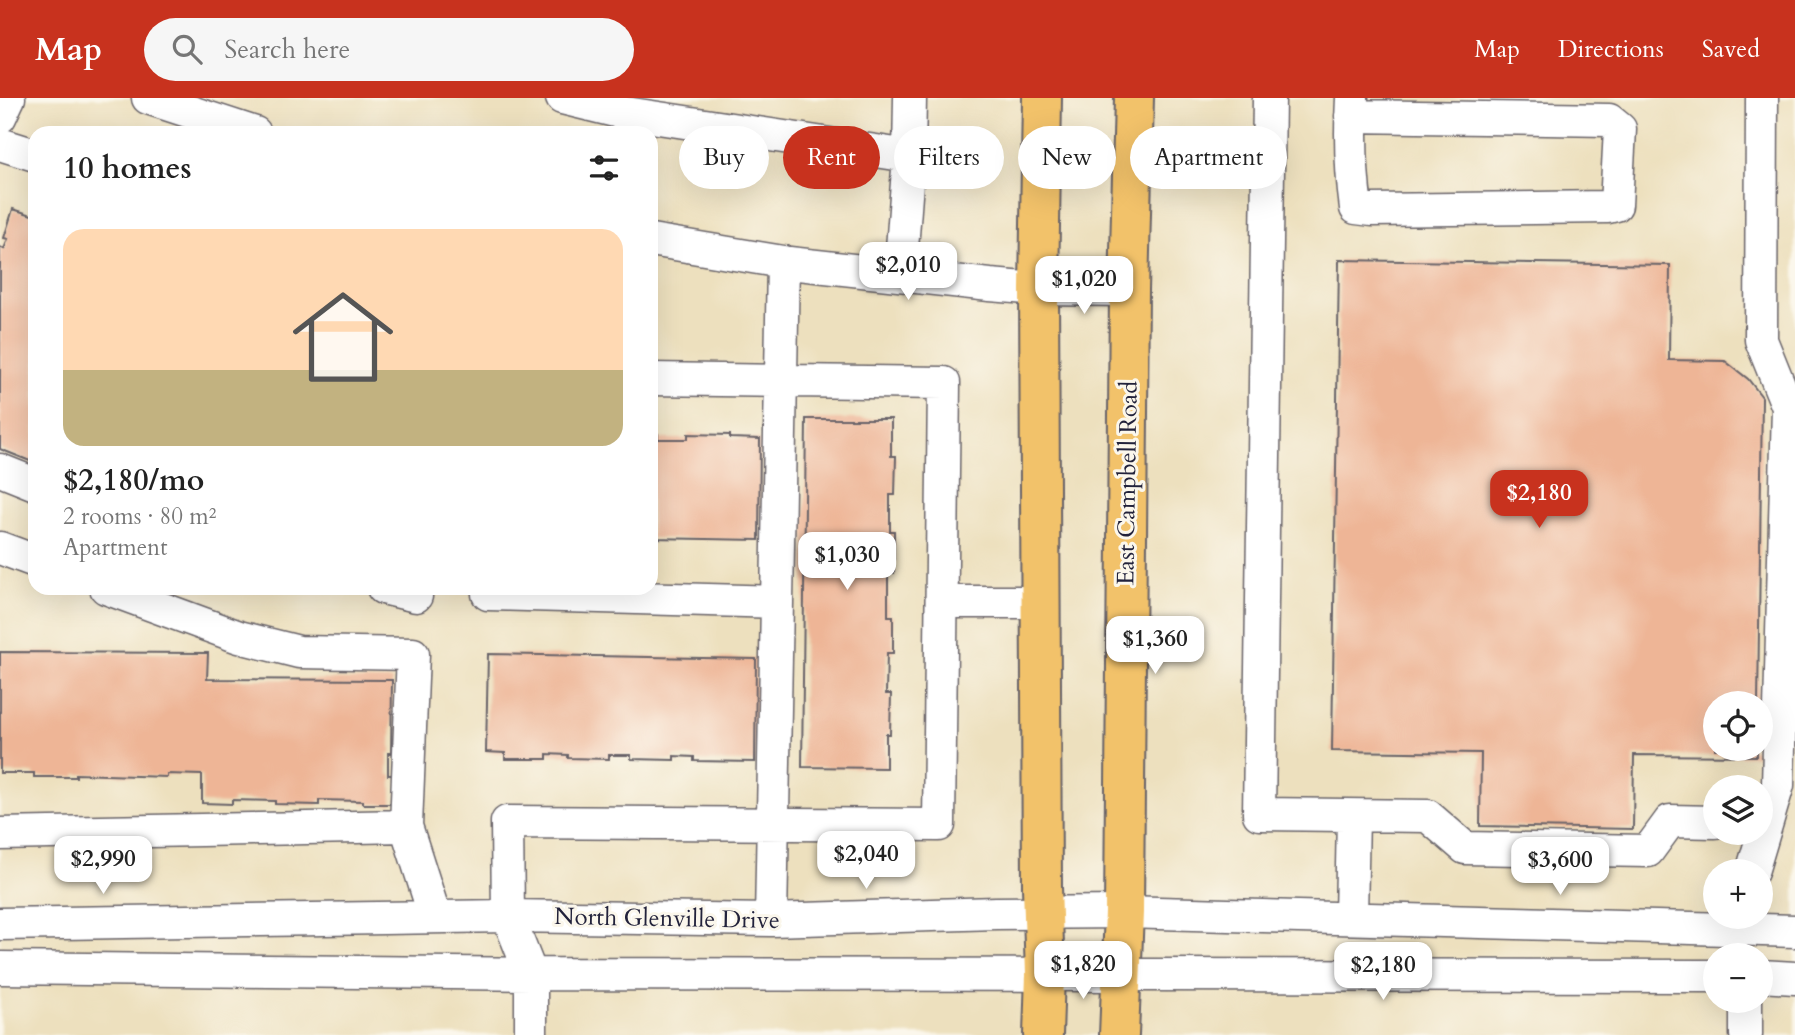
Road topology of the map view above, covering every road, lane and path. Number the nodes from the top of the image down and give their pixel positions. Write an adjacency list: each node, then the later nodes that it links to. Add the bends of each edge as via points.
1 (9, 98): 10 (street)
2 (148, 98): 12 (street)
3 (562, 98): 11 (street)
4 (910, 98): 14 (street)
5 (1042, 98): 23 (main road)
6 (1134, 98): 24 (main road, East Campbell Road)
7 (1269, 98): 37 (street, via 1259,814)
8 (1762, 98): 36 (street, via 1761,340 1788,407 1778,785)
9 (1351, 107): 9 (street, via 1356,208 1616,205 1620,129 1609,120)
10 (0, 117)
11 (616, 122): 13 (street)
12 (234, 126)
13 (650, 126)
14 (910, 126)
15 (658, 127): 18 (street)
16 (0, 144): 17 (street)
17 (28, 153)
18 (894, 154)
19 (907, 189): 22 (street)
20 (658, 241): 21 (street)
21 (783, 262): 22 (street); 26 (street)
22 (900, 275): 23 (street)
23 (1039, 289): 24 (street); 35 (main road)
24 (1129, 290): 43 (main road, East Campbell Road)
25 (658, 379): 26 (street)
26 (781, 381): 33 (street); 34 (street, via 944,383)
27 (0, 470): 28 (street)
28 (28, 481)
29 (0, 548): 30 (street)
30 (28, 558)
31 (125, 595): 40 (street, via 239,637 299,652 413,654)
32 (524, 595): 33 (street)
33 (777, 602): 39 (street)
34 (942, 602): 35 (street); 39 (street, via 939,825)
35 (1041, 602): 42 (main road)
36 (1773, 799)
37 (1353, 816): 38 (street, via 1428,817 1465,848 1478,849 1648,851 1670,821); 46 (street)
38 (1703, 822)
39 (773, 825): 44 (street, via 507,822); 47 (street)
40 (406, 826): 41 (street); 45 (street)
41 (0, 834)
42 (1043, 912): 43 (street, North Glenville Drive); 47 (street, North Glenville Drive); 53 (main road)
43 (1124, 912): 46 (street, North Glenville Drive); 54 (main road, East Campbell Road)
44 (508, 916): 45 (street, North Glenville Drive); 47 (street, North Glenville Drive); 52 (street)
45 (435, 917): 48 (street, North Glenville Drive)
46 (1351, 917): 50 (street, North Glenville Drive)
47 (771, 920)
48 (0, 924)
49 (1795, 931): 50 (street, North Glenville Drive)
50 (1745, 934)
51 (0, 968): 52 (street)
52 (531, 974): 53 (street); 59 (street)
53 (1045, 974): 54 (street); 60 (main road)
54 (1120, 975): 55 (street); 61 (main road, East Campbell Road)
55 (1703, 976)
56 (1773, 977): 57 (street)
57 (1795, 978)
58 (1746, 1013): 62 (street)
59 (531, 1035)
60 (1043, 1035)
61 (1119, 1035)
62 (1746, 1035)

